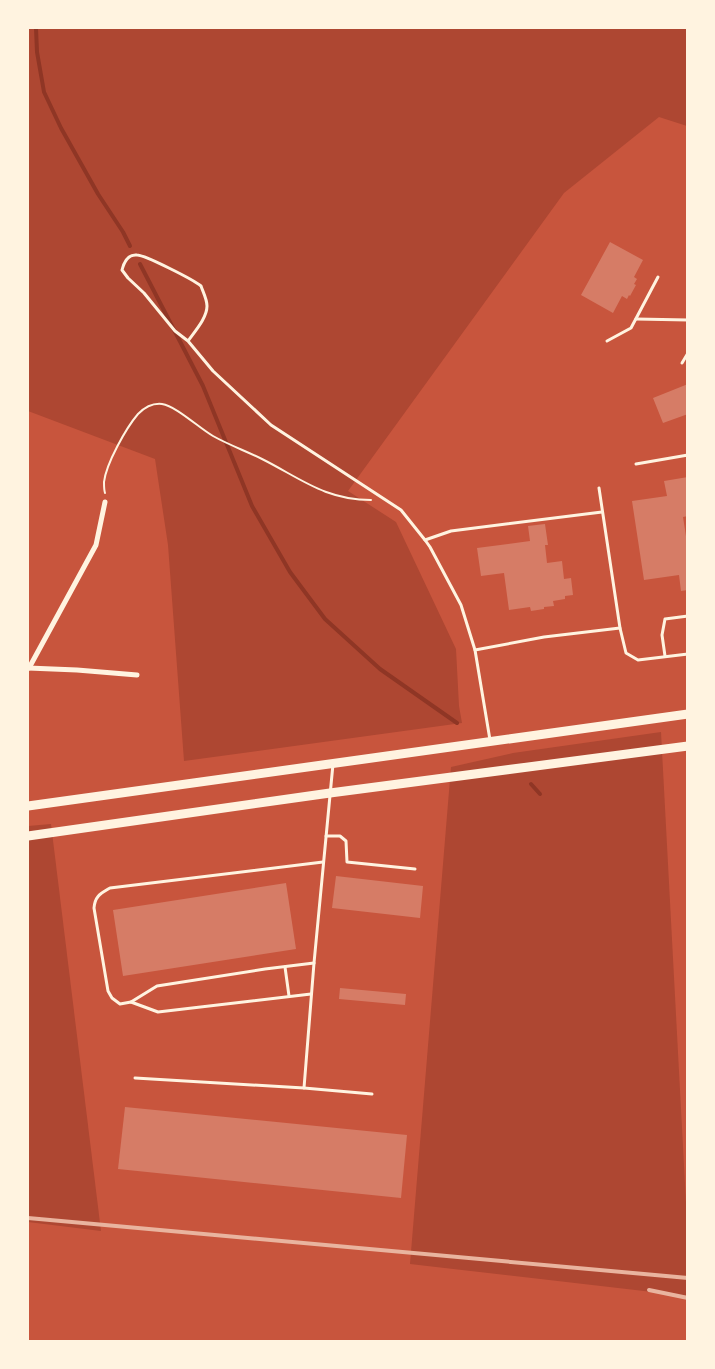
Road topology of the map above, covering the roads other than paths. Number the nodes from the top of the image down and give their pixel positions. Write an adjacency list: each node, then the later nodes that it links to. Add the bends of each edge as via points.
1 (658, 277): 2 (lane)
2 (636, 319): 3 (lane); 5 (lane, via 631,328)
3 (688, 320)
4 (188, 341): 4 (lane, via 122,270 130,256 148,258 201,286 207,306 198,328); 13 (lane, via 213,371 271,425 401,510)
5 (607, 341)
6 (688, 354): 7 (lane)
7 (682, 363)
8 (688, 455): 9 (lane)
9 (636, 464)
10 (599, 488): 12 (lane)
11 (105, 502): 19 (street, via 96,545)
12 (602, 512): 13 (lane, via 451,531); 15 (lane)
13 (424, 540): 16 (lane, via 461,606)
14 (688, 616): 18 (lane, via 665,619 662,635)
15 (620, 628): 16 (lane, via 544,637); 18 (lane, via 626,653 638,660)
16 (475, 650): 22 (lane)
17 (688, 654): 18 (lane)
18 (665, 656)
19 (28, 668): 20 (street)
20 (137, 675)
21 (688, 714): 22 (main road)
22 (490, 741): 24 (main road)
23 (688, 746): 25 (main road)
24 (333, 763): 25 (lane); 26 (main road)
25 (330, 793): 27 (main road); 28 (lane)
26 (28, 806)
27 (28, 836)
28 (326, 836): 29 (lane); 30 (lane, via 340,836 346,841 346,862)
29 (323, 862): 31 (lane); 35 (lane, via 110,888 100,894 94,908 108,990 120,1004)
30 (415, 869)
31 (314, 963): 32 (lane); 33 (lane)
32 (285, 967): 34 (lane); 35 (lane, via 157,986)
33 (311, 994): 34 (lane); 37 (lane)
34 (288, 996): 35 (lane, via 158,1012)
35 (131, 1002)
36 (135, 1078): 37 (lane)
37 (304, 1088): 38 (lane)
38 (372, 1094)

